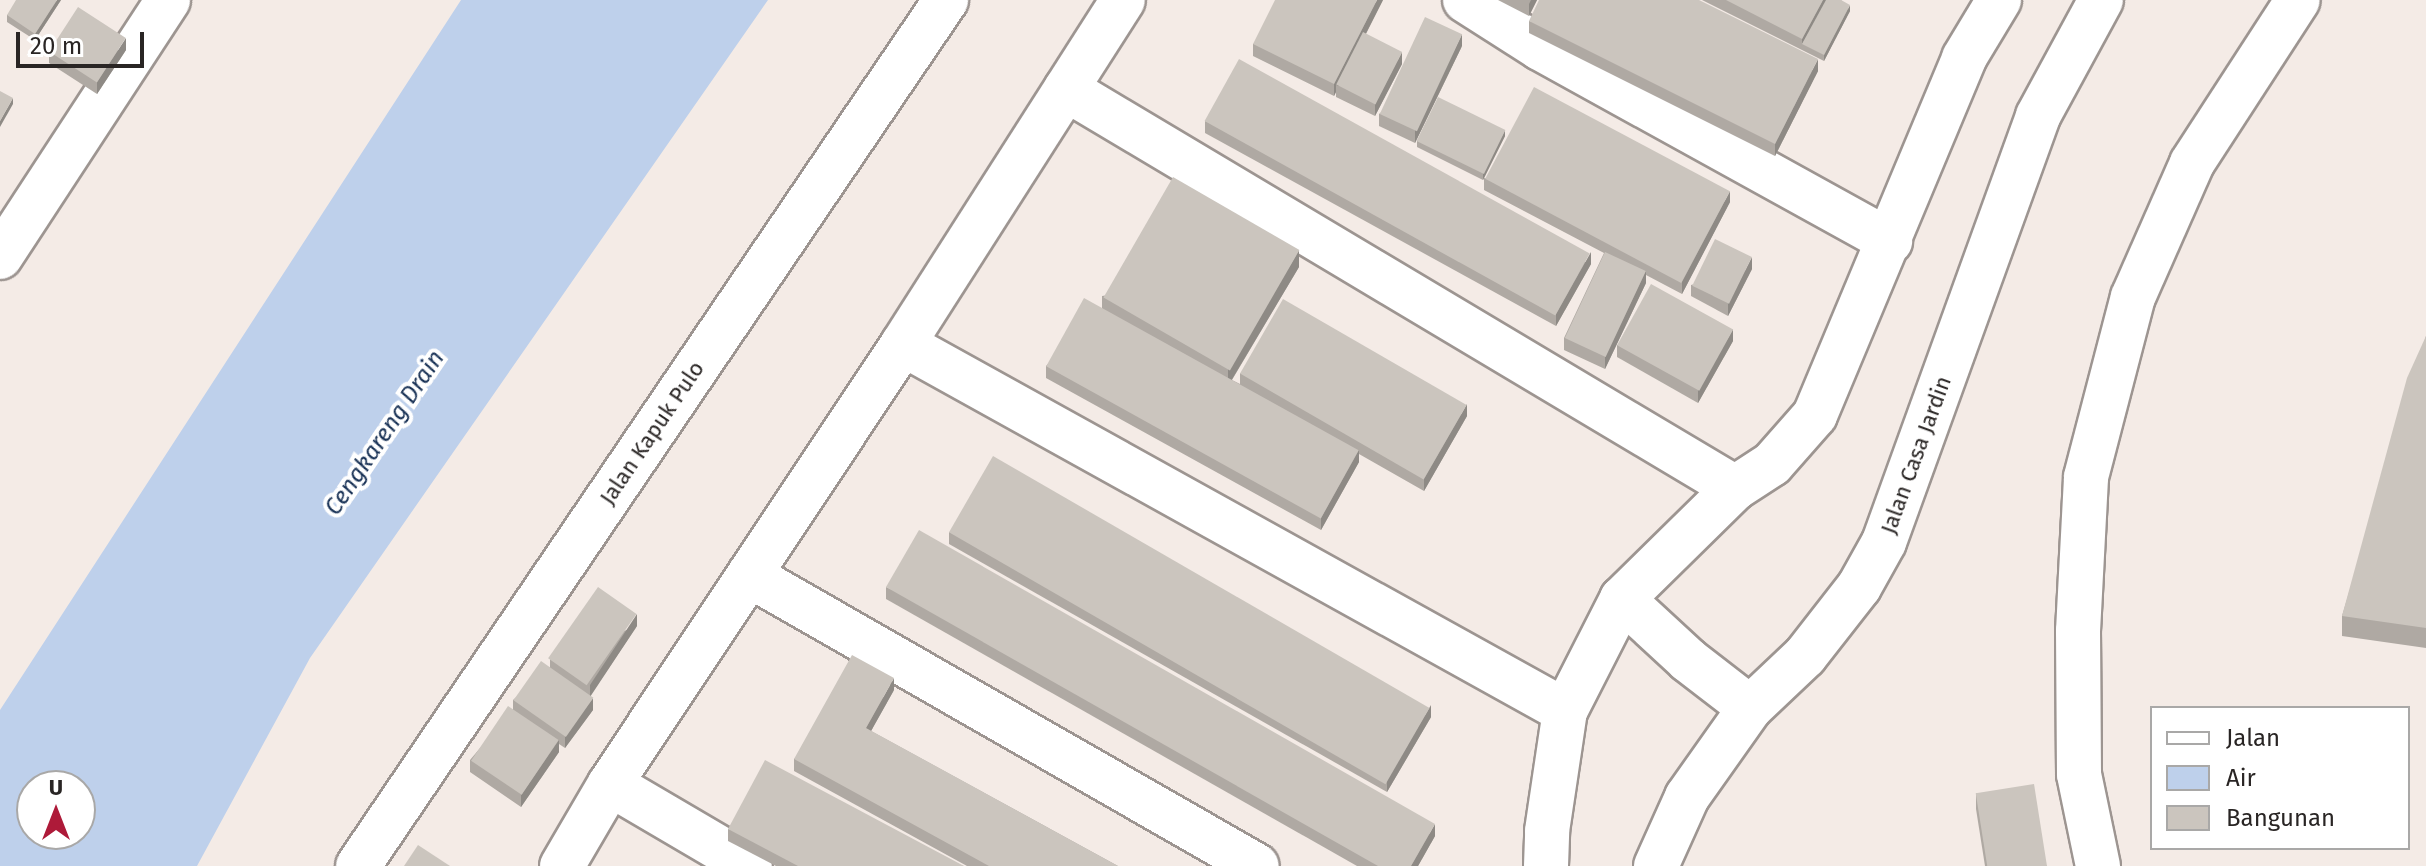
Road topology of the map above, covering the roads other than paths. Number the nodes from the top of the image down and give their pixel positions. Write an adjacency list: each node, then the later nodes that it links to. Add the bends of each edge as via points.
1 (168, 0): 10 (street)
2 (946, 0): 18 (street, Jalan Kapuk Pulo)
3 (1123, 0): 8 (street)
4 (1465, 0): 9 (street, via 1540,48)
5 (1999, 0): 9 (street, via 1964,58)
6 (2101, 0): 15 (street, Jalan Casa Jardin, via 2038,116 1884,542 1859,587 1805,656)
7 (2298, 0): 24 (street, via 2192,163 2162,230 2133,297 2086,477 2078,631 2079,774)
8 (1066, 89): 11 (street); 12 (street)
9 (1890, 241): 12 (street, via 1815,415 1772,464)
10 (0, 257)
11 (903, 344): 13 (street); 16 (street)
12 (1735, 488): 14 (street)
13 (749, 575): 17 (street); 21 (street)
14 (1622, 599): 15 (street); 16 (street)
15 (1750, 708): 23 (street, Jalan Casa Jardin, via 1687,797)
16 (1565, 711): 22 (street)
17 (610, 784): 19 (street); 20 (street)
18 (358, 866)
19 (562, 866)
20 (750, 866)
21 (1257, 866)
22 (1546, 866)
23 (1656, 866)
24 (2098, 866)

